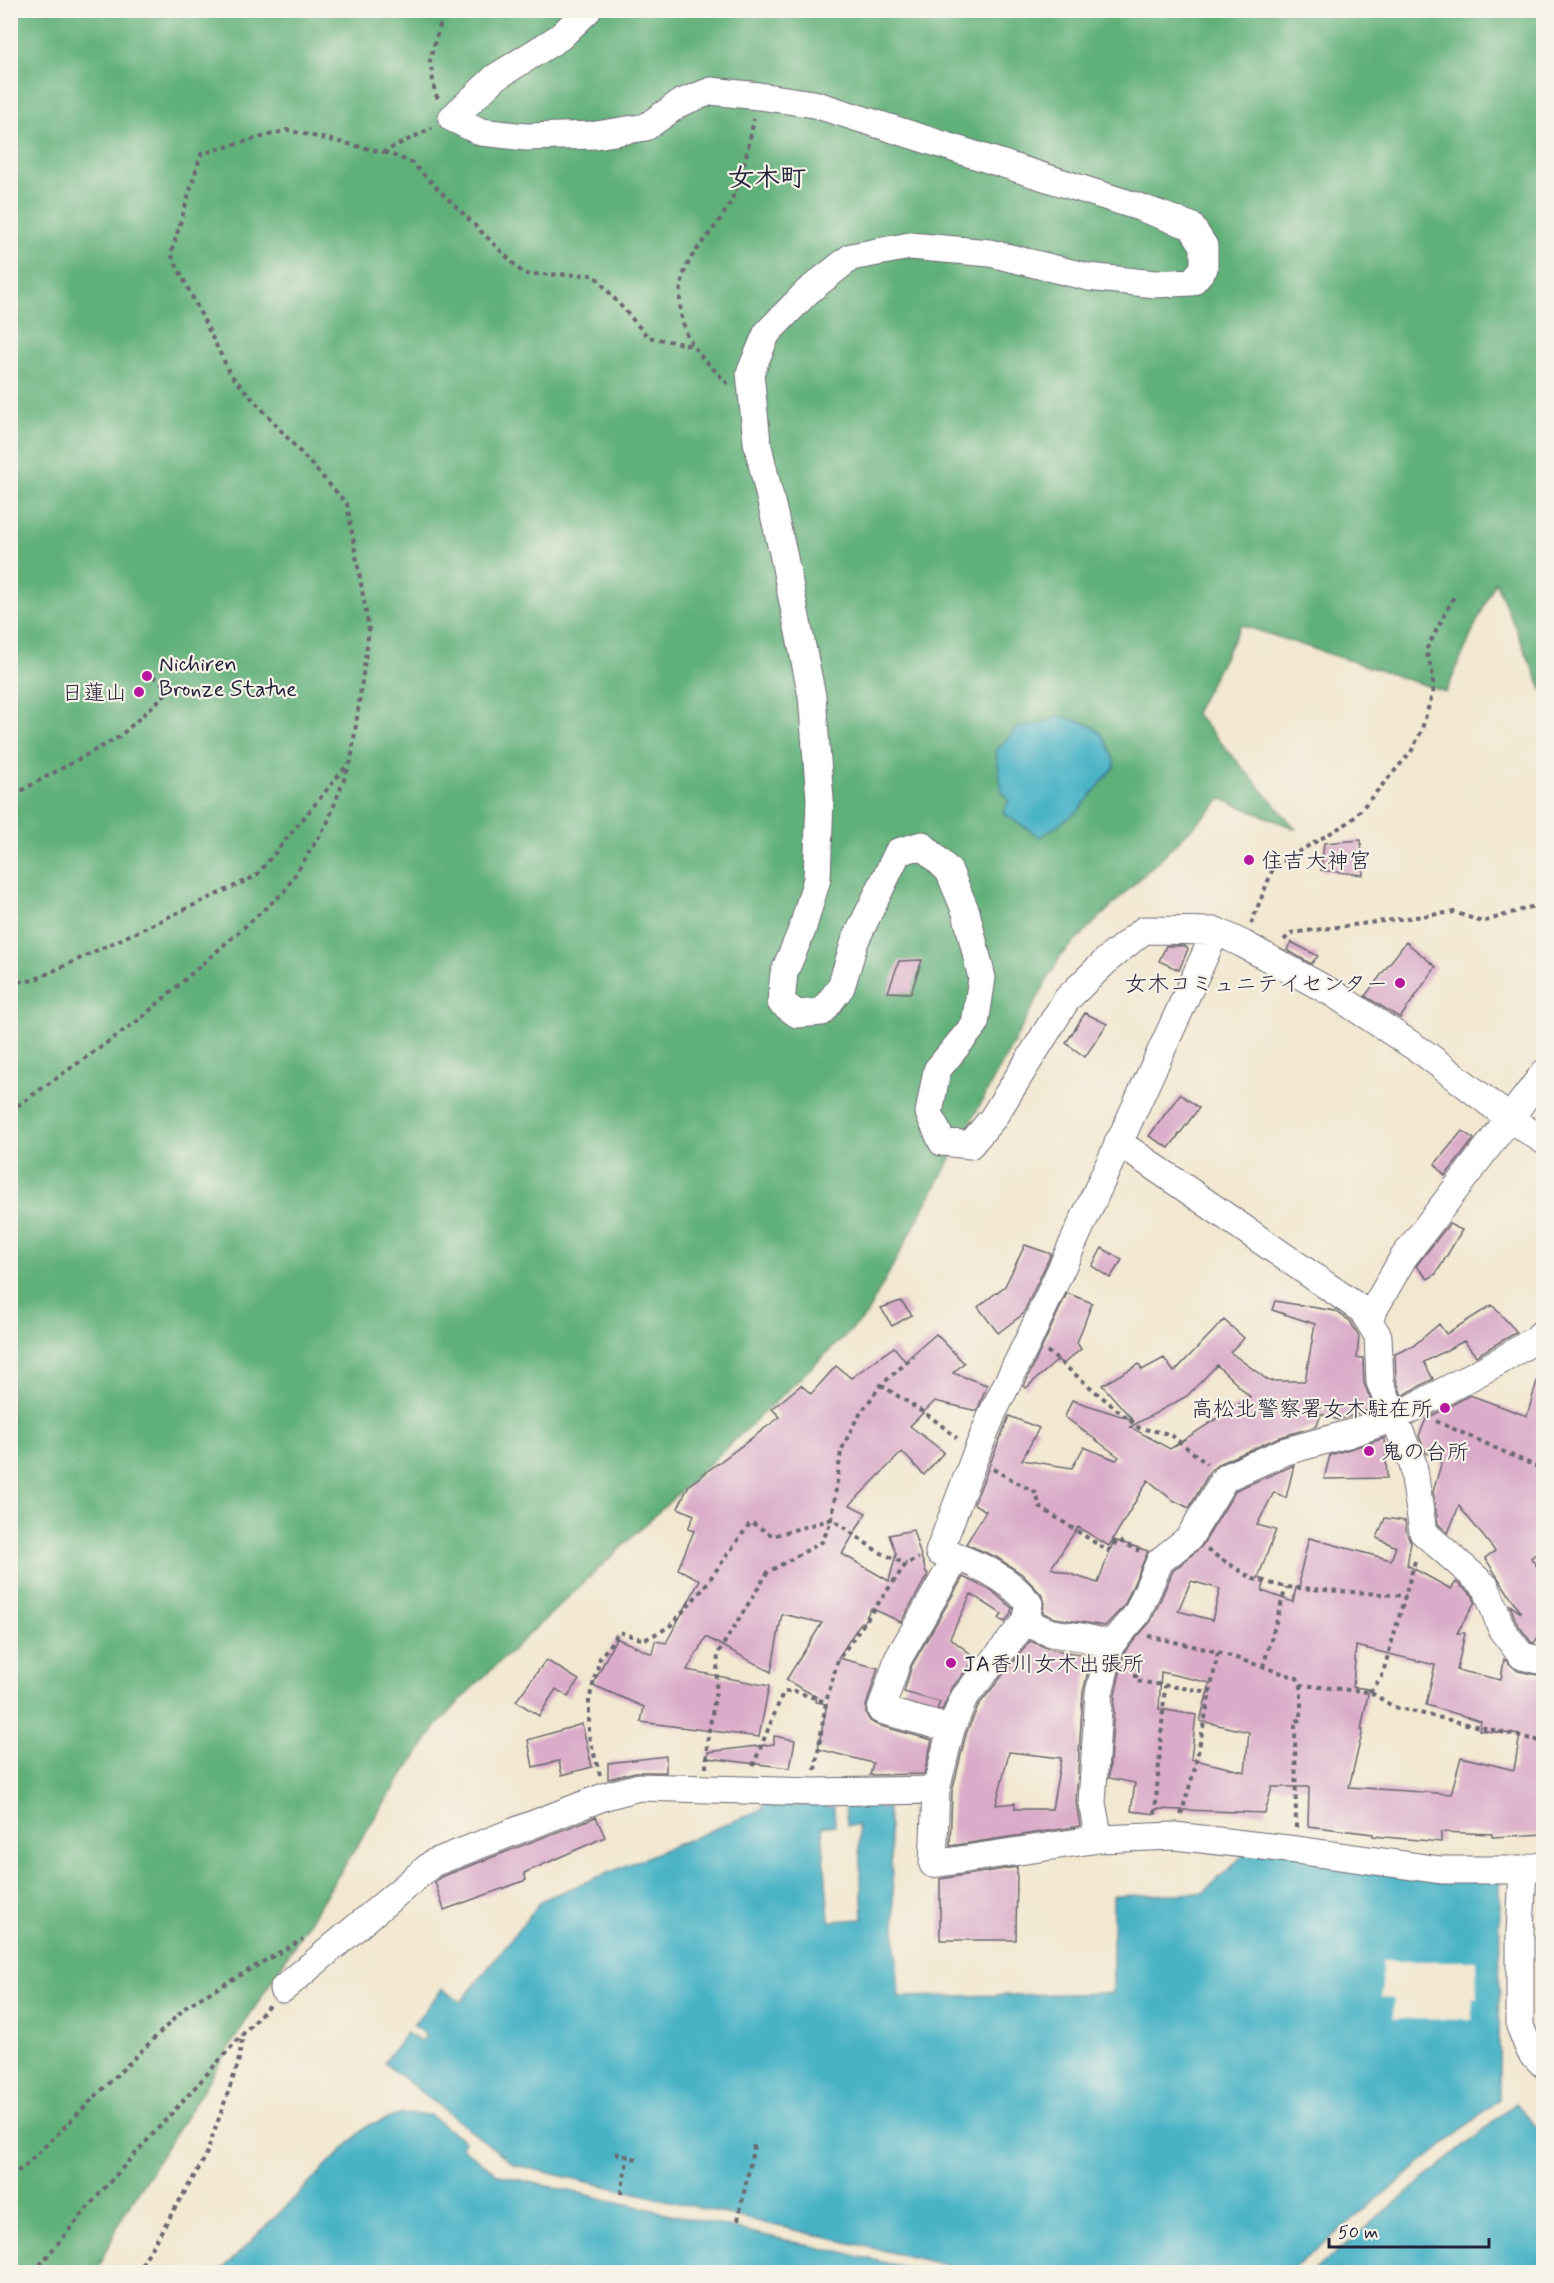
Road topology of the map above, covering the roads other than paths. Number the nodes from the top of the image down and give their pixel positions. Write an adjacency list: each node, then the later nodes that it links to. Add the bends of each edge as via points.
1 (588, 10): 2 (street, via 560,36 496,77 452,118 481,132 526,137 596,135 646,127 680,103 711,91 814,104 1139,207 1191,226 1204,246 1204,268 1192,282 1155,284 1088,277 990,253 910,246 851,257 807,292 767,333 750,373 757,442 812,696 820,799 817,879 784,973 781,1002 796,1014 822,1012 841,987 855,941 898,852 921,845 949,871 966,912 982,978 975,1024 937,1070 929,1113 942,1142 970,1145 993,1118 1067,999 1108,959 1144,930)
2 (1216, 931): 4 (street, via 1334,994 1427,1054); 6 (street)
3 (1544, 1073): 4 (street)
4 (1509, 1118): 5 (street); 7 (street, via 1403,1258)
5 (1544, 1141)
6 (1118, 1142): 7 (street, via 1362,1310); 10 (street, via 975,1456)
7 (1368, 1320): 9 (street, via 1378,1336 1380,1382)
8 (1544, 1331): 9 (street, via 1500,1361)
9 (1402, 1414): 12 (street, via 1283,1452 1225,1478 1189,1538 1160,1561 1137,1614); 13 (street, via 1423,1532 1486,1587 1502,1630 1522,1656)
10 (948, 1554): 11 (street, via 993,1574 1021,1593 1029,1604); 14 (street, via 898,1659 881,1710)
11 (1025, 1622): 12 (street, via 1051,1633); 14 (street, via 964,1698)
12 (1117, 1637): 16 (street, via 1099,1693 1092,1803)
13 (1544, 1661)
14 (951, 1729): 15 (street)
15 (936, 1790): 16 (street, via 933,1864); 18 (street, via 814,1792 639,1787 606,1796 433,1863)
16 (1099, 1839): 17 (street, via 1164,1836 1441,1870)
17 (1533, 1867): 19 (street, via 1520,1932 1520,2026 1530,2051)
18 (283, 1989)
19 (1544, 2065)

